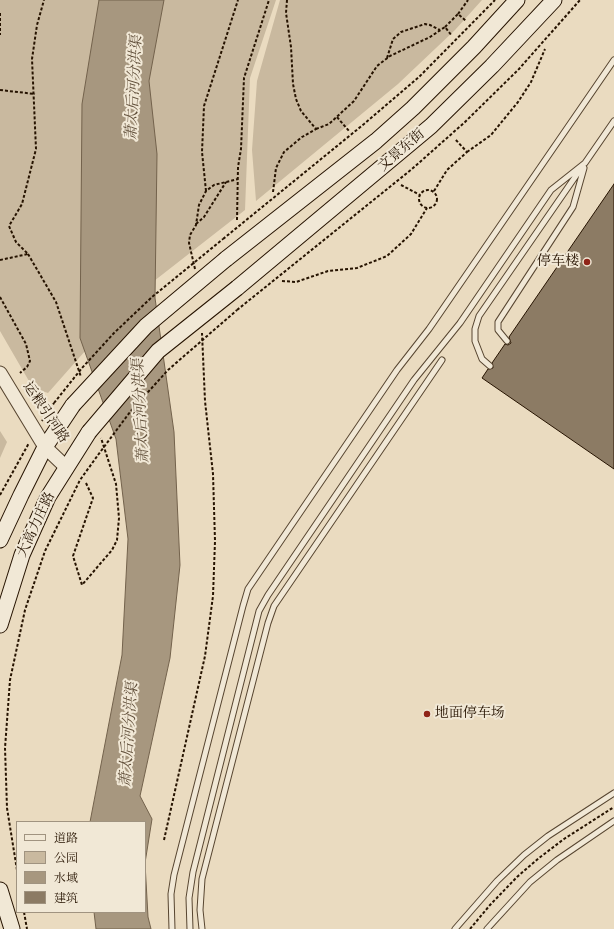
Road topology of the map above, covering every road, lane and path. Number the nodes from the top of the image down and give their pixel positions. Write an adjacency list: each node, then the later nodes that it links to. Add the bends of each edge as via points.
1 (44, 0): 21 (path, via 32,59)
2 (238, 0): 32 (path, via 204,106 202,152)
3 (269, 0): 29 (path, via 244,78)
4 (287, 0): 24 (path, via 286,12 296,99 301,111)
5 (468, 0): 11 (path)
6 (495, 0): 50 (path, bridge, via 419,77 152,297 82,368 54,403)
7 (517, 0): 49 (main road, 文景东街, bridge, via 413,108 376,141 226,258 146,326)
8 (554, 0): 51 (main road, 文景东街, bridge, via 431,126 158,351)
9 (580, 0): 61 (path, bridge, via 519,70 465,122 412,169 237,310 168,370 130,412 80,480 45,551 25,610 10,680 5,748 7,808)
10 (0, 13): 15 (path)
11 (458, 14): 12 (path); 13 (path)
12 (466, 22)
13 (445, 27): 14 (path); 16 (path)
14 (440, 30): 18 (path); 18 (path, via 425,24 402,32 393,40)
15 (0, 35)
16 (452, 36)
17 (546, 49): 27 (path, via 531,82 518,102 490,135)
18 (387, 58): 22 (path, via 377,66 354,101)
19 (614, 60): 66 (lane, via 429,329 397,370 248,590 174,875 171,894)
20 (0, 90): 21 (path)
21 (35, 94): 39 (path, via 36,149 22,204 9,226 16,242 28,254)
22 (337, 117): 24 (path, via 329,124); 25 (path)
23 (614, 121): 28 (lane)
24 (316, 129): 34 (path, via 284,152 276,168)
25 (348, 131)
26 (455, 139): 27 (path)
27 (467, 152): 33 (path, via 447,170)
28 (585, 163): 44 (lane, via 573,207 498,322 498,330); 46 (lane, via 479,316 475,341 482,359); 67 (lane, via 551,190 460,323 414,380 268,595 260,611 193,872 189,898)
29 (238, 179): 30 (path); 37 (path)
30 (226, 182): 32 (path, via 214,185); 38 (path)
31 (401, 186): 35 (path)
32 (206, 191): 38 (path, via 199,205)
33 (434, 191): 35 (path, via 425,190); 36 (path, via 438,200 432,208)
34 (273, 192)
35 (420, 195): 36 (path, via 419,202)
36 (427, 208): 41 (path, via 411,234 387,256 357,268 328,271 296,282)
37 (237, 220)
38 (196, 225): 40 (path, via 189,243)
39 (0, 260)
40 (196, 275)
41 (282, 281)
42 (0, 297): 48 (path, via 26,344 30,360)
43 (202, 330): 60 (path, via 205,401 213,474 213,596 205,656)
44 (507, 341)
45 (442, 360): 68 (lane, via 274,606 202,879)
46 (490, 366)
47 (0, 373): 50 (street, 运粮引河路)
48 (20, 373)
49 (73, 405): 52 (main road, 大高力庄路)
50 (36, 432): 52 (street, 运粮引河路); 54 (path)
51 (89, 432): 53 (main road, 大高力庄路)
52 (45, 447): 53 (street, 运粮引河路); 55 (main road, 大高力庄路)
53 (67, 468): 56 (main road, 大高力庄路, via 48,497 22,555)
54 (0, 495)
55 (0, 540)
56 (0, 625)
57 (614, 793): 69 (lane, via 548,836 524,855 497,881)
58 (614, 806): 70 (path, via 534,863 490,905)
59 (614, 821): 71 (lane, via 530,882)
60 (164, 840)
61 (16, 864)
62 (0, 890): 64 (main road)
63 (24, 913): 65 (path)
64 (12, 929)
65 (27, 929)
66 (172, 929)
67 (190, 929)
68 (202, 929)
69 (455, 929)
70 (470, 929)
71 (487, 929)

